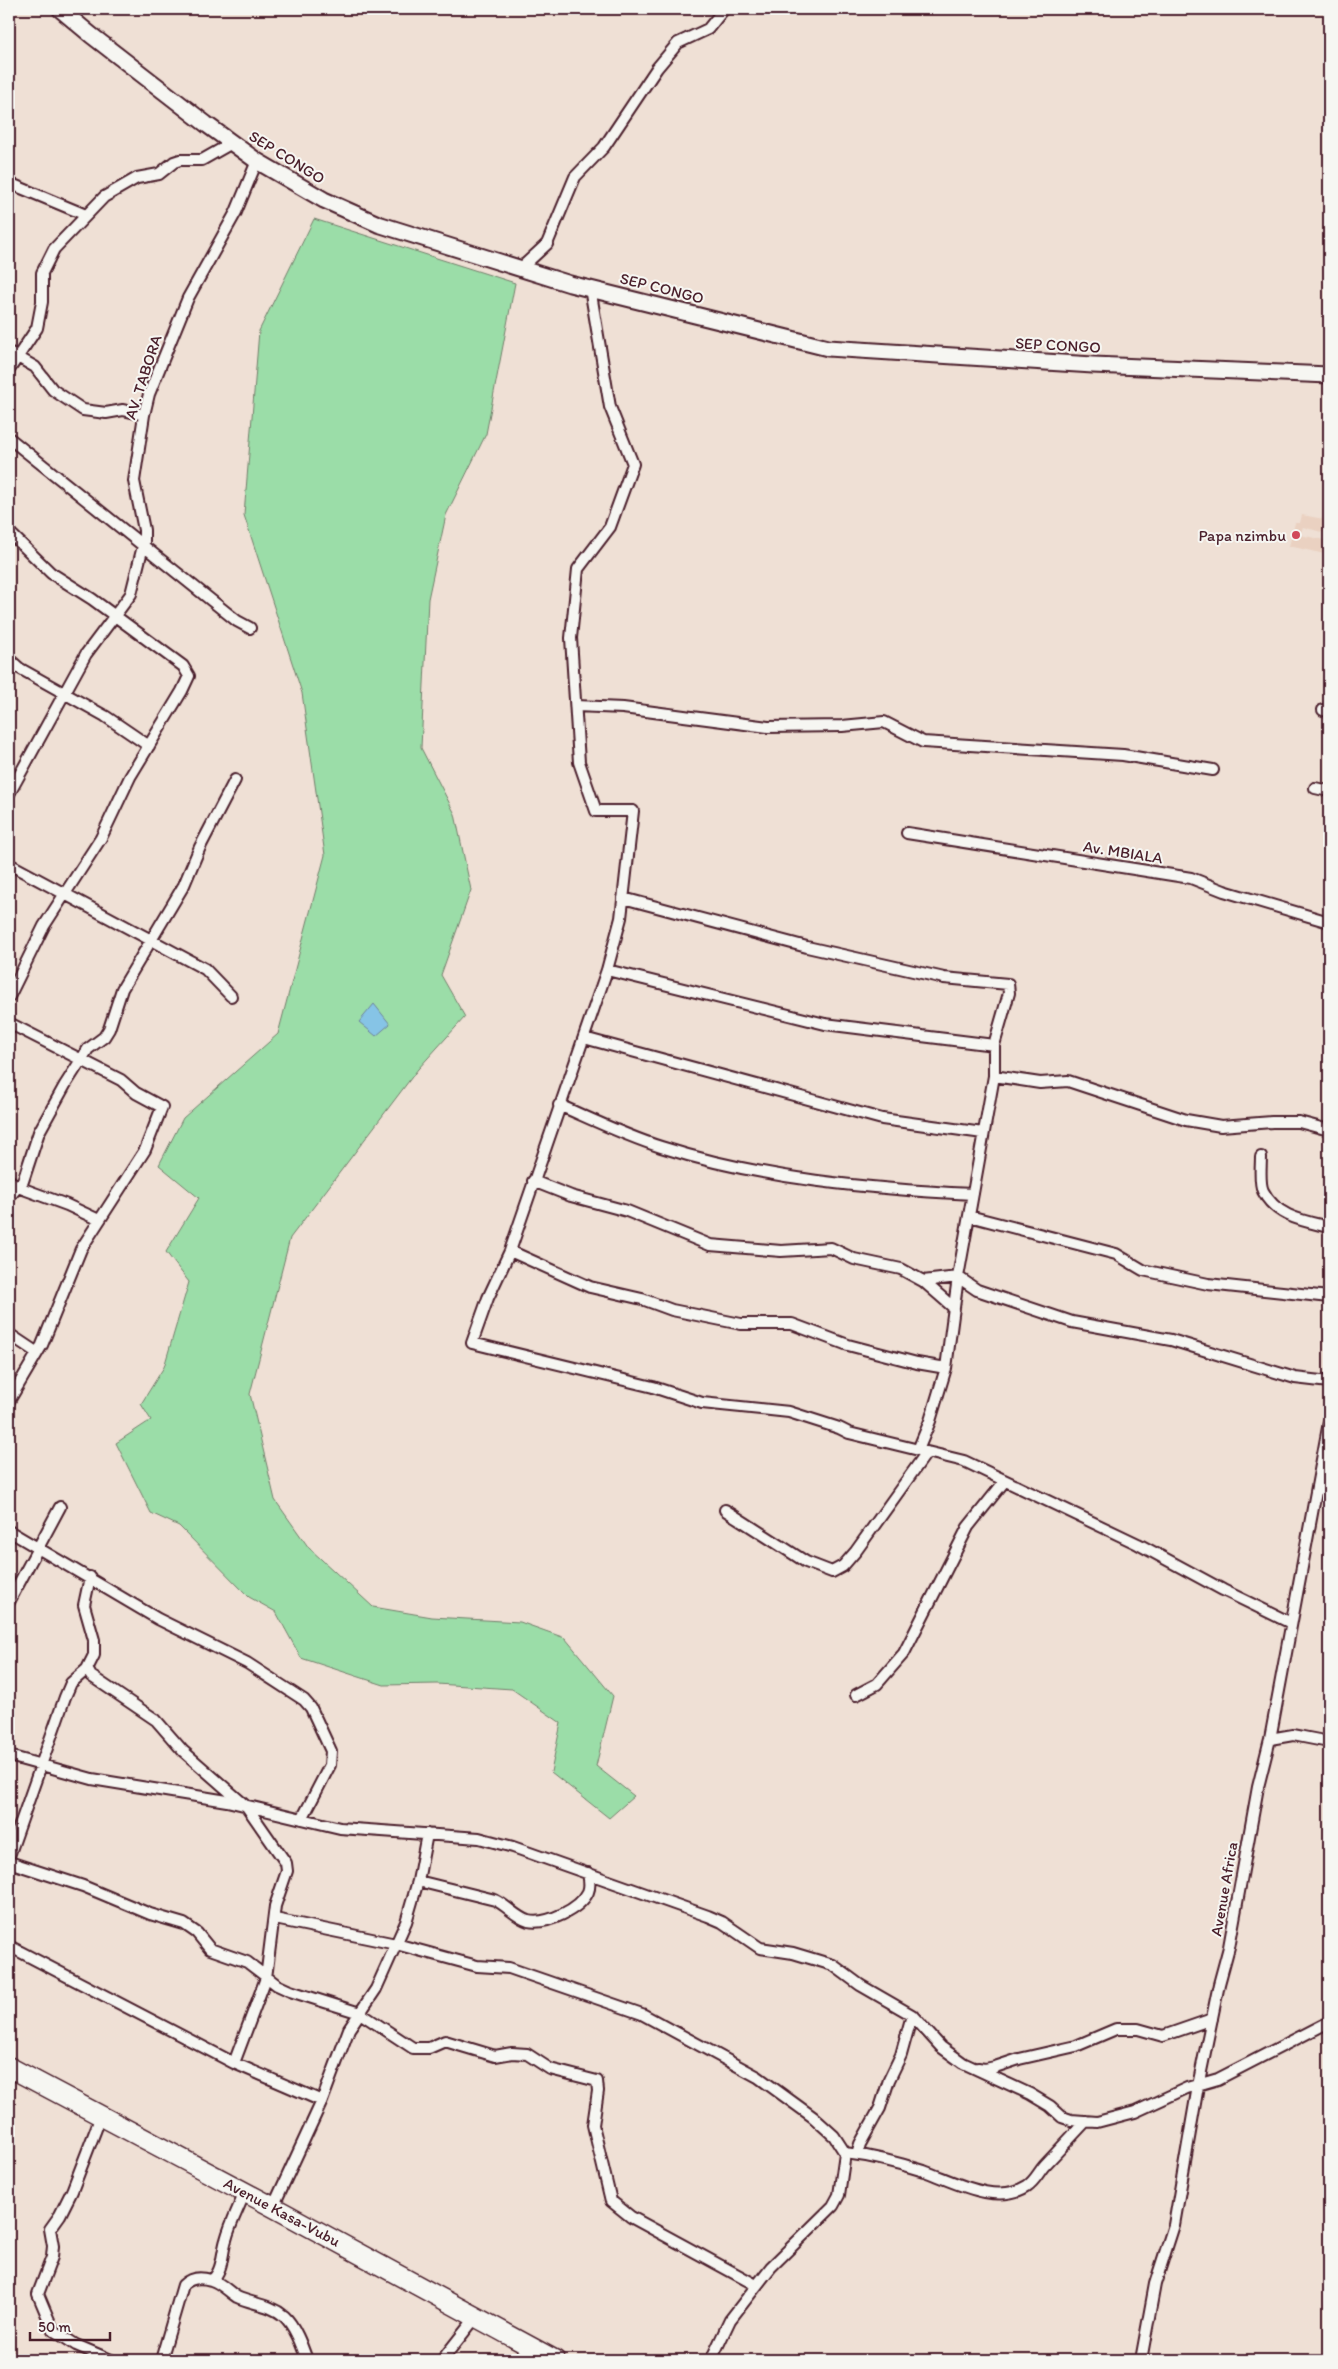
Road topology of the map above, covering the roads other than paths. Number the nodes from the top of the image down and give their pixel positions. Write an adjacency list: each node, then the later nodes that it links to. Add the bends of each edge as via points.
1 (60, 9): 3 (street, SEP CONGO)
2 (724, 9): 7 (street, via 708,29 678,44 658,68 604,147 575,177 547,244)
3 (232, 143): 4 (street, SEP CONGO); 6 (street, via 202,160 180,160 159,174 124,184 104,197)
4 (258, 161): 7 (street, SEP CONGO, via 324,200 378,224); 12 (street, AV. TABORA, via 236,212 188,298)
5 (9, 183): 6 (street)
6 (86, 215): 9 (street, via 54,250 42,273 42,302 37,328)
7 (520, 268): 8 (street, SEP CONGO)
8 (590, 288): 11 (street, SEP CONGO, via 828,348 1073,364); 20 (street, via 610,407 633,464 610,527 578,569 571,638)
9 (13, 355): 10 (street); 12 (street, via 35,367 54,390 83,410 106,413 123,410)
10 (9, 370)
11 (1329, 375)
12 (144, 415): 15 (street, AV. TABORA, via 134,481 144,530)
13 (9, 438): 15 (street)
14 (9, 532): 16 (street, via 51,573)
15 (144, 547): 16 (street, AV. TABORA, via 131,594); 17 (street)
16 (114, 615): 19 (street, AV. TABORA, via 86,654); 21 (street, via 188,672 187,683)
17 (250, 628)
18 (9, 659): 19 (street)
19 (65, 693): 21 (street); 24 (street, AV. TABORA)
20 (576, 706): 23 (street, via 623,708 768,727 884,722 923,742 1123,755); 32 (street, via 579,762 596,811 633,811)
21 (149, 746): 31 (street, via 130,777 101,838)
22 (9, 770): 24 (street)
23 (1213, 770)
24 (19, 776): 28 (street, AV. TABORA)
25 (235, 780): 34 (street, via 184,885)
26 (1315, 788): 27 (street)
27 (1329, 791)
28 (9, 794)
29 (907, 833): 33 (street, Av. MBIALA, via 1191,878)
30 (9, 864): 31 (street)
31 (65, 893): 34 (street); 37 (street, via 44,926)
32 (623, 898): 35 (street); 40 (street, via 807,947 944,978 1008,984 1009,993)
33 (1329, 922)
34 (152, 939): 36 (street, via 204,969); 41 (street, via 122,990 104,1038 88,1049)
35 (607, 970): 39 (street); 40 (street, via 825,1024)
36 (231, 996)
37 (9, 997)
38 (9, 1023): 41 (street)
39 (584, 1038): 43 (street); 45 (street, via 882,1119)
40 (994, 1045): 42 (street)
41 (80, 1060): 49 (street, via 39,1132 28,1171); 53 (street, via 121,1080 136,1093 162,1107 145,1150)
42 (994, 1076): 44 (street, via 1040,1083 1068,1082 1186,1120 1221,1126 1299,1122); 45 (street)
43 (559, 1105): 48 (street); 50 (street, via 606,1127 710,1161 906,1191)
44 (1329, 1130)
45 (984, 1133): 50 (street)
46 (1261, 1156): 54 (street, via 1262,1190 1276,1209 1300,1220)
47 (9, 1180): 49 (street)
48 (533, 1181): 55 (street); 57 (street, via 627,1211 710,1245 780,1251 831,1248 854,1259 901,1269)
49 (18, 1187): 51 (street); 53 (street)
50 (973, 1194): 52 (street)
51 (9, 1197)
52 (969, 1216): 56 (street); 58 (street, via 1116,1254 1143,1270 1208,1284)
53 (99, 1220): 61 (street, via 81,1249 51,1327)
54 (1329, 1227)
55 (510, 1251): 62 (street, via 590,1287 672,1310 741,1324 792,1324 848,1345); 66 (street, via 472,1343 654,1387 702,1403 789,1412 849,1434)
56 (958, 1277): 57 (street); 59 (street); 63 (street, via 977,1290 1072,1322 1171,1340 1295,1378)
57 (923, 1281): 59 (street)
58 (1329, 1297)
59 (954, 1308): 62 (street)
60 (9, 1334): 61 (street)
61 (36, 1352): 64 (street)
62 (946, 1368): 66 (street)
63 (1329, 1382)
64 (9, 1401)
65 (1329, 1422): 74 (street, Avenue Africa)
66 (922, 1451): 67 (street, via 964,1461); 69 (street, via 856,1551 843,1566 832,1572 806,1562)
67 (1004, 1482): 74 (street, via 1138,1544); 76 (street, via 968,1527 904,1653 877,1684)
68 (60, 1507): 71 (street)
69 (726, 1510)
70 (9, 1530): 71 (street)
71 (38, 1548): 72 (street); 73 (street)
72 (90, 1577): 75 (street, via 84,1604 93,1634 94,1655); 82 (street, via 158,1619 247,1663 289,1689 311,1708 331,1752 330,1765)
73 (9, 1602)
74 (1290, 1623): 77 (street, Avenue Africa)
75 (87, 1669): 80 (street, via 71,1683); 81 (street, via 99,1682 156,1720 183,1750)
76 (856, 1695)
77 (1270, 1739): 78 (street, via 1292,1736); 94 (street, Avenue Africa)
78 (1329, 1742)
79 (9, 1756): 80 (street)
80 (41, 1766): 81 (street, via 92,1779 228,1801); 84 (street)
81 (247, 1807): 82 (street); 88 (street, via 286,1864 287,1871 275,1906)
82 (302, 1819): 83 (street, via 358,1830)
83 (427, 1834): 86 (street, via 479,1838); 87 (street)
84 (9, 1856)
85 (9, 1862): 91 (street, via 184,1924 197,1933 207,1947 248,1962)
86 (588, 1873): 87 (street, via 590,1885 583,1900 556,1916 535,1921 522,1918 495,1900); 93 (street, via 722,1922 760,1948 826,1962)
87 (418, 1881): 89 (street)
88 (275, 1919): 89 (street); 91 (street)
89 (396, 1944): 92 (street, via 376,1989); 103 (street, via 477,1966 509,1968 642,2014 758,2076 813,2117 834,2136)
90 (9, 1946): 96 (street)
91 (266, 1978): 92 (street, via 290,1991); 96 (street)
92 (360, 2013): 100 (street, via 349,2029); 108 (street, via 413,2048 429,2048 444,2041 495,2056 520,2053 550,2069 597,2080 593,2124 611,2201 631,2217)
93 (912, 2015): 97 (street, via 940,2047); 104 (street, via 901,2055)
94 (1212, 2019): 97 (street, via 1163,2036 1138,2029 1116,2029 1076,2046 985,2069); 99 (street, Avenue Africa)
95 (1329, 2022): 99 (street)
96 (234, 2063): 100 (street)
97 (963, 2063): 102 (street, via 1030,2094 1066,2119)
98 (9, 2067): 101 (highway, Avenue Kasa-Vubu)
99 (1198, 2086): 102 (street, via 1116,2119); 116 (street, Avenue Africa, via 1174,2226 1155,2284)
100 (322, 2101): 106 (street)
101 (101, 2116): 105 (highway, Avenue Kasa-Vubu); 110 (street, via 72,2191 50,2229 52,2257 38,2294 53,2330 76,2345)
102 (1086, 2121): 104 (street, via 1028,2186 1014,2191 989,2192 968,2188 924,2171)
103 (846, 2153): 104 (street); 108 (street, via 833,2206)
104 (857, 2154)
105 (245, 2192): 106 (highway, Avenue Kasa-Vubu); 107 (street, via 225,2242 218,2272)
106 (273, 2207): 109 (highway, Avenue Kasa-Vubu)
107 (212, 2280): 111 (street, via 194,2278 183,2285); 112 (street, via 238,2297 283,2315 293,2329)
108 (756, 2285): 115 (street, via 730,2320)
109 (476, 2317): 113 (street); 114 (highway, Avenue Kasa-Vubu)
110 (111, 2360)
111 (161, 2360)
112 (306, 2360)
113 (442, 2360)
114 (555, 2360)
115 (711, 2360)
116 (1141, 2360)

